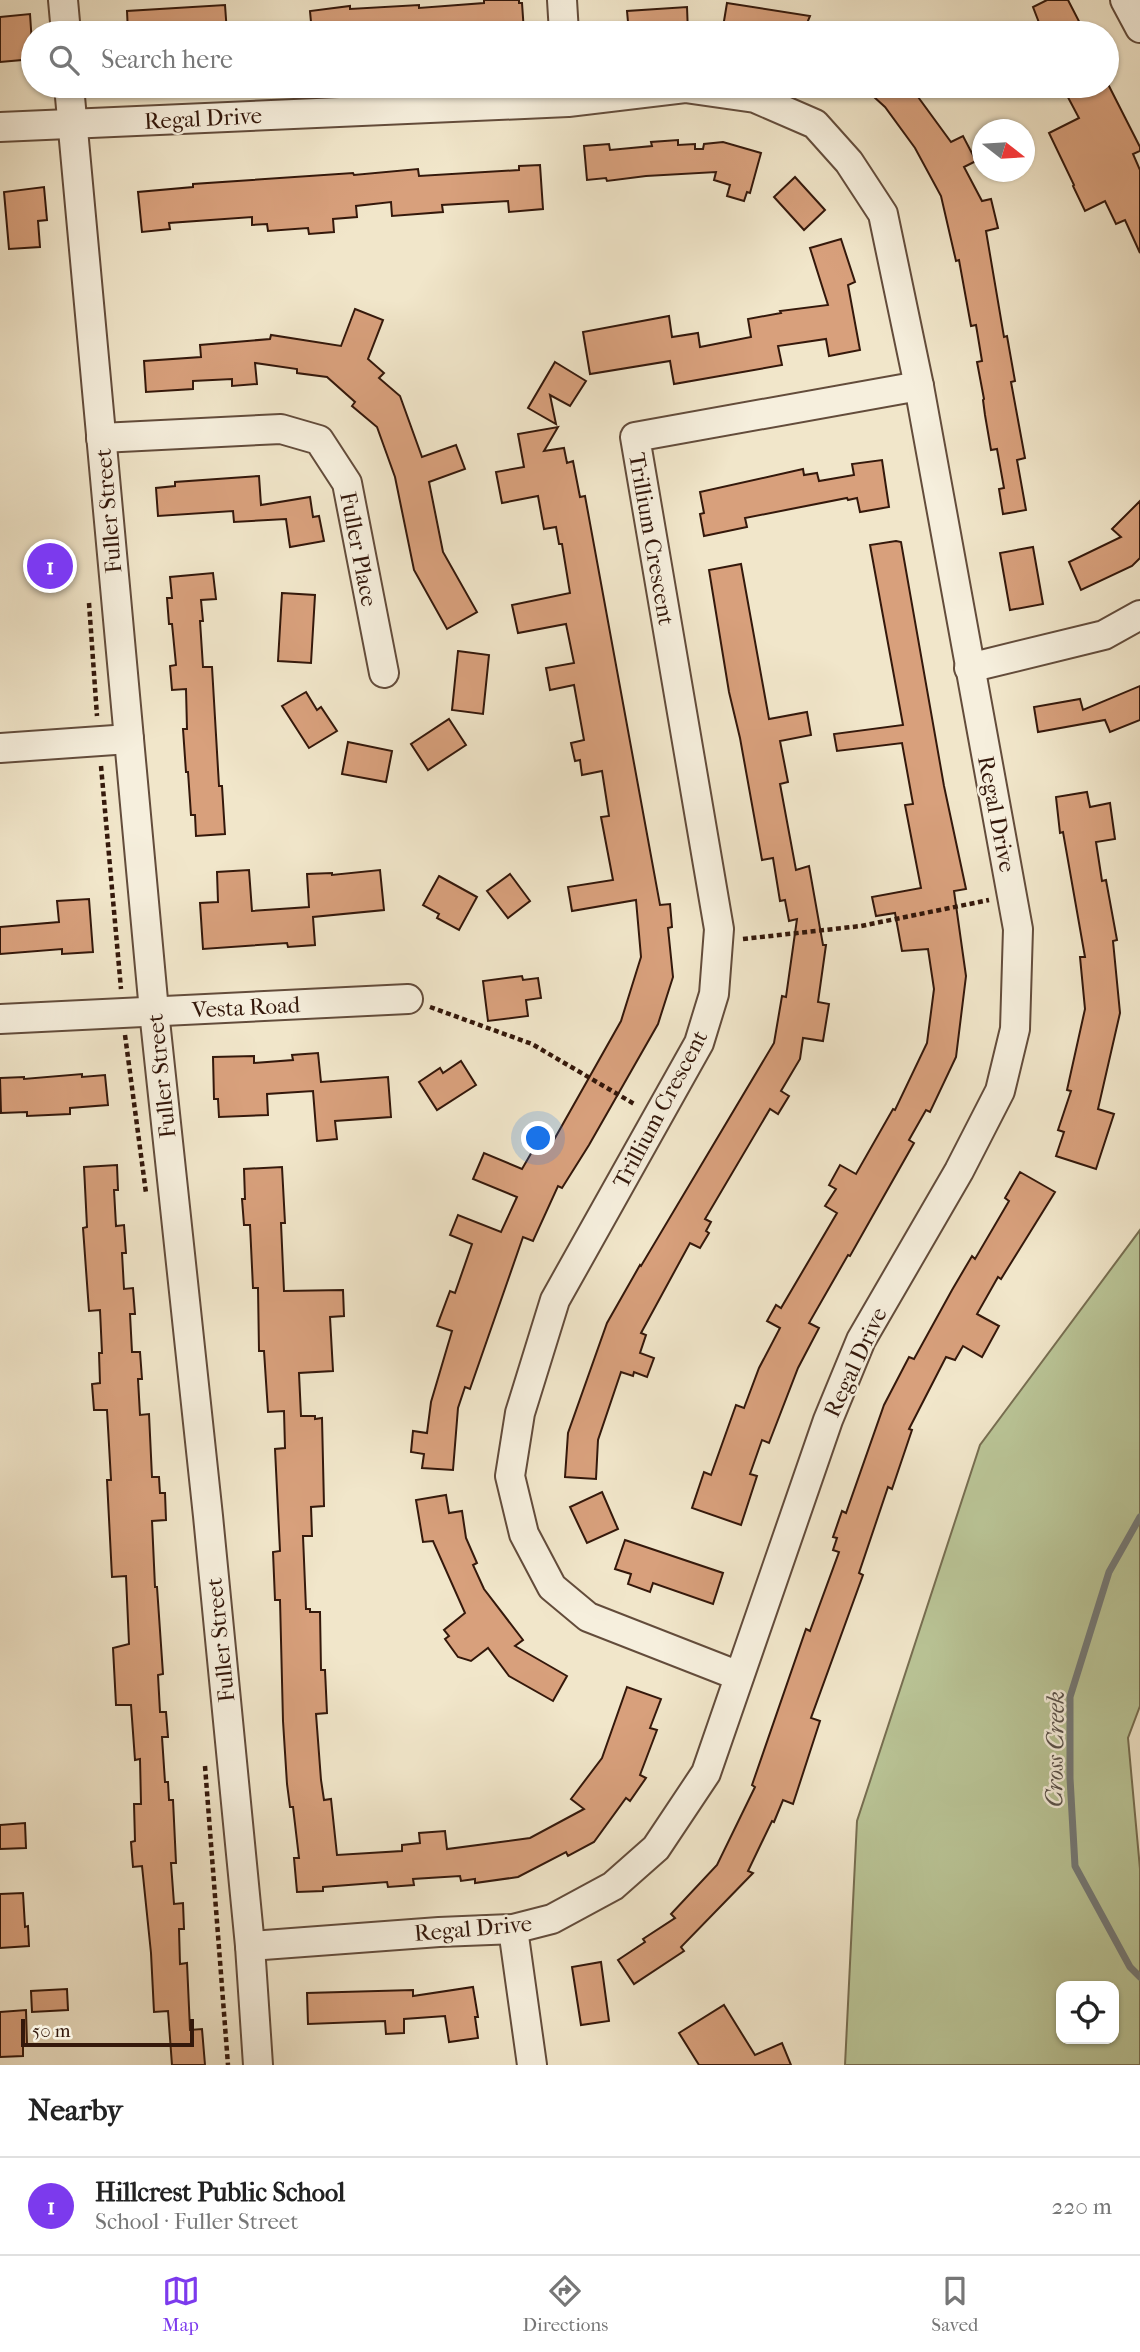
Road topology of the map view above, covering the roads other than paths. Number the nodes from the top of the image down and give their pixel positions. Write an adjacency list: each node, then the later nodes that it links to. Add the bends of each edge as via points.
1 (63, 0): 4 (street)
2 (562, 0): 5 (street)
3 (1125, 0): 6 (street)
4 (64, 21)
5 (563, 21)
6 (1140, 27)
7 (70, 98): 10 (street, Fuller Street)
8 (501, 98): 10 (street, Regal Drive)
9 (755, 98): 12 (street, Regal Drive, via 815,124 849,162 883,214)
10 (71, 124): 11 (street, Regal Drive); 13 (street, Fuller Street)
11 (0, 127)
12 (919, 386): 15 (street, Regal Drive); 22 (street, Trillium Crescent, via 635,437 719,929 714,994 699,1043 555,1300 520,1413 510,1476 524,1534 552,1587 588,1617)
13 (101, 438): 16 (street, Fuller Place, via 281,429 319,440 347,483); 17 (street, Fuller Street)
14 (1140, 615): 15 (street, via 1104,635)
15 (969, 668): 22 (street, Regal Drive, via 1018,929 1015,1029 1000,1091 861,1340 828,1420)
16 (383, 673)
17 (129, 739): 18 (street); 20 (street, Fuller Street)
18 (0, 748)
19 (408, 999): 20 (street, Vesta Road)
20 (154, 1011): 21 (street, Vesta Road); 24 (street, Fuller Street)
21 (0, 1019)
22 (739, 1676): 23 (street, Regal Drive, via 706,1773 656,1848 613,1886 552,1919)
23 (513, 1929): 24 (street, Regal Drive); 26 (street)
24 (250, 1946): 25 (street, Fuller Street)
25 (258, 2065)
26 (532, 2065)

